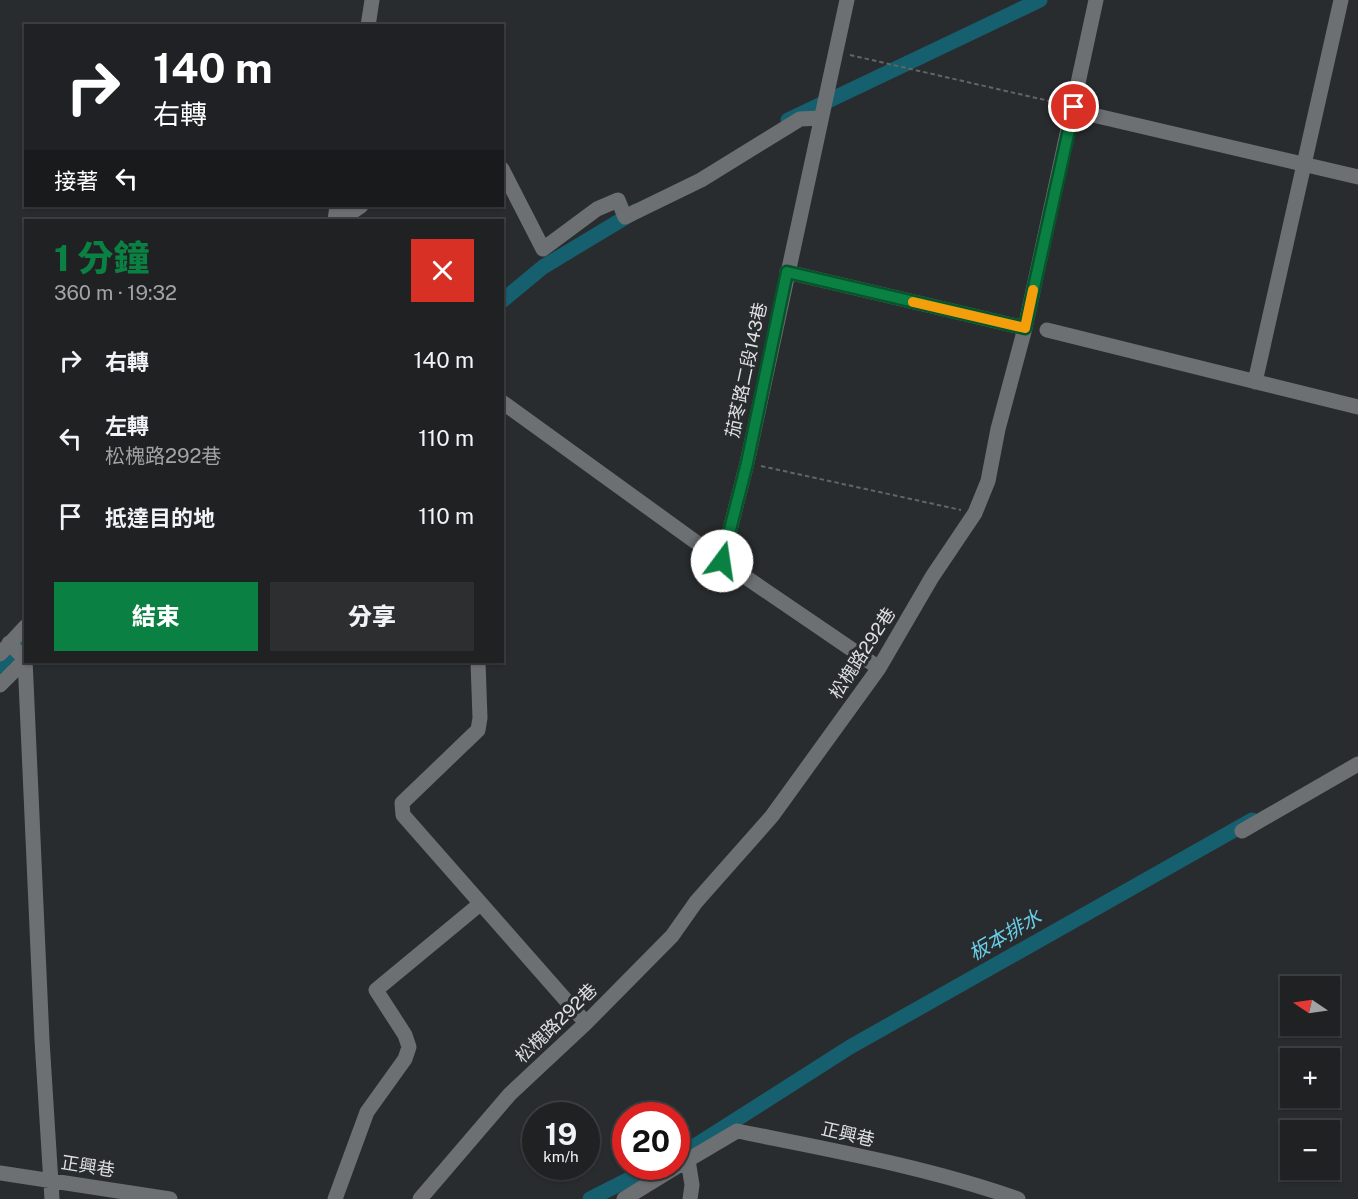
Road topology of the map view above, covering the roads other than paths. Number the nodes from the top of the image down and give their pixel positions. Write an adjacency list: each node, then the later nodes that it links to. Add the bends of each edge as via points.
1 (372, 0): 5 (lane)
2 (847, 0): 7 (lane, 茄苳路二段143巷)
3 (1096, 0): 14 (lane, 松槐路292巷)
4 (1341, 0): 8 (lane)
5 (368, 24)
6 (1093, 115): 8 (lane)
7 (821, 118): 9 (lane, via 800,118 701,180 625,217 618,200 597,209 543,249); 13 (lane, 茄苳路二段143巷)
8 (1304, 165): 10 (lane); 16 (lane)
9 (504, 173)
10 (1358, 177)
11 (360, 207): 12 (lane)
12 (342, 219)
13 (787, 272): 14 (lane); 19 (lane, 茄苳路二段143巷)
14 (1025, 328): 26 (lane, 松槐路292巷, via 988,481 975,513)
15 (1047, 330): 16 (lane)
16 (1255, 382): 18 (lane)
17 (504, 403): 19 (lane)
18 (1358, 407)
19 (722, 561): 26 (lane)
20 (24, 628): 21 (lane)
21 (5, 648): 22 (lane)
22 (24, 658)
23 (24, 660): 27 (lane)
24 (25, 663): 34 (lane)
25 (478, 663): 30 (lane, via 478,730 402,803 403,815)
26 (879, 668): 31 (lane, 松槐路292巷, via 772,816 696,902 672,936)
27 (0, 686)
28 (1358, 764): 29 (lane)
29 (1242, 831)
30 (480, 904): 31 (lane); 40 (lane, via 376,990 409,1047 405,1059 367,1112)
31 (586, 1023): 41 (lane, 松槐路292巷, via 510,1094)
32 (690, 1158): 37 (lane, 正興巷, via 737,1131 840,1151)
33 (0, 1173): 34 (lane, 正興巷)
34 (51, 1180): 38 (lane); 39 (lane, 正興巷)
35 (654, 1180): 42 (lane, 正興巷)
36 (689, 1180): 43 (lane)
37 (982, 1193): 44 (lane, 正興巷)
38 (52, 1199)
39 (170, 1199)
40 (335, 1199)
41 (420, 1199)
42 (624, 1199)
43 (690, 1199)
44 (1018, 1199)

